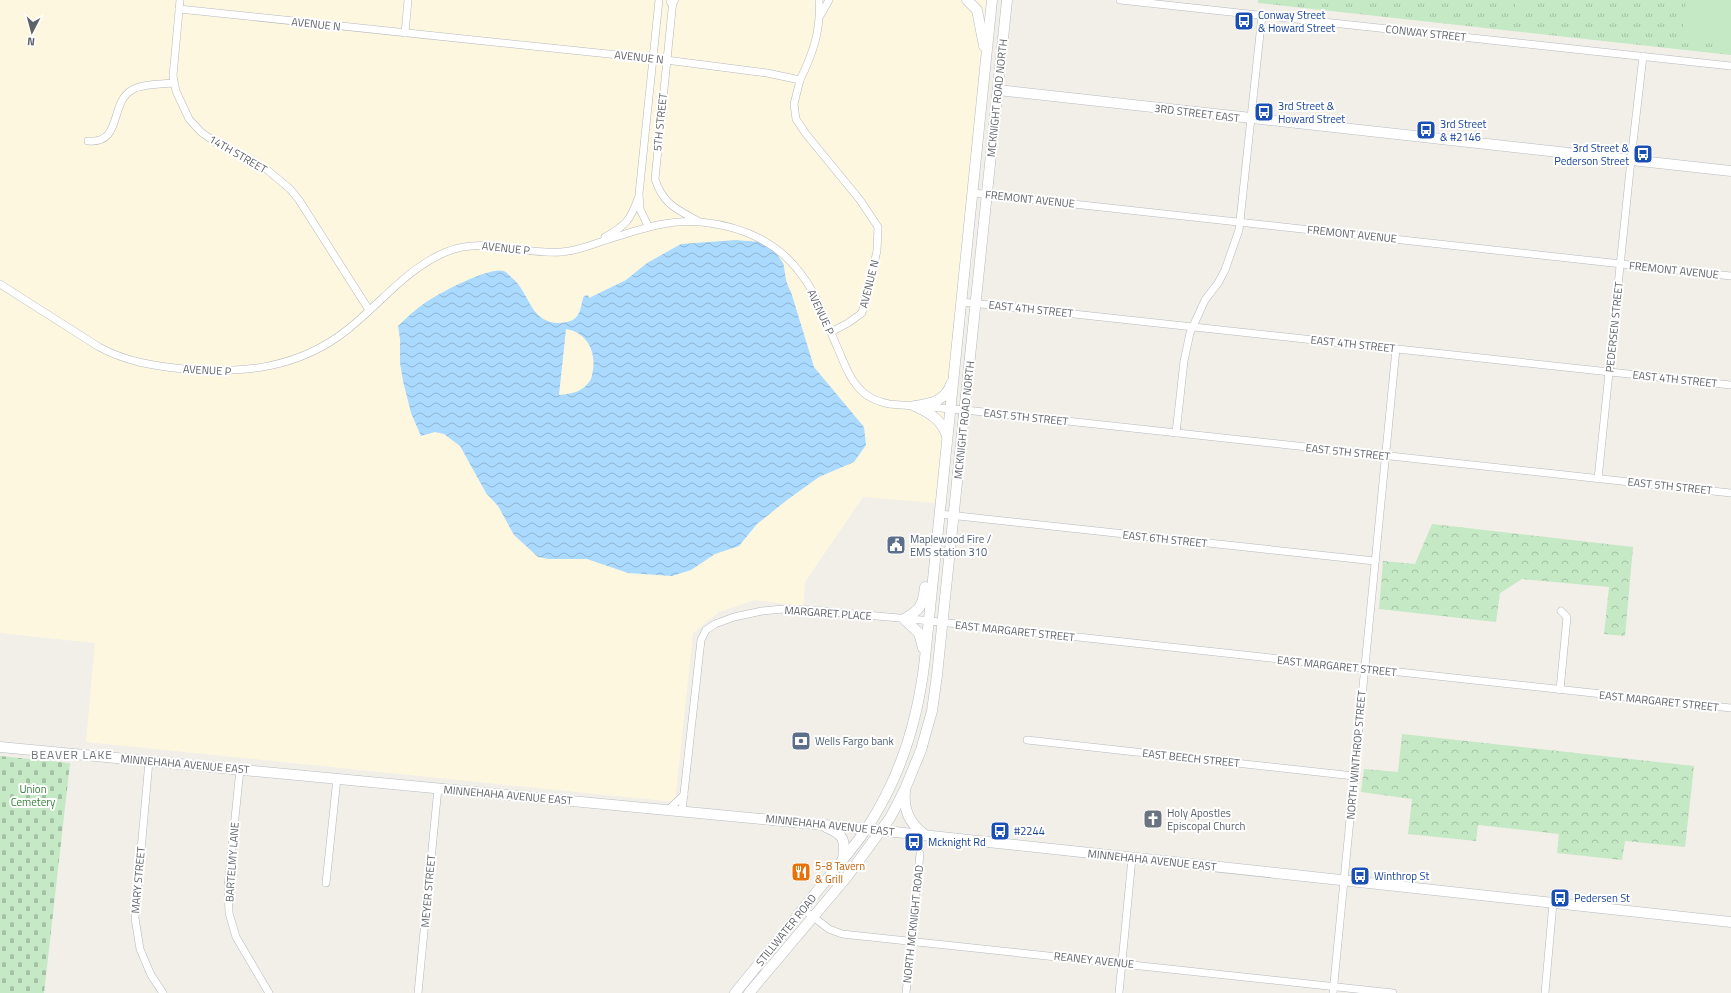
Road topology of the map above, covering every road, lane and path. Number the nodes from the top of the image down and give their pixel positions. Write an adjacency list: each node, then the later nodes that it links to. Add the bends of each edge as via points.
1 (180, 0): 12 (street, 14TH STREET)
2 (408, 0): 15 (street)
3 (659, 0): 17 (street, 5TH STREET)
4 (819, 0): 14 (street)
5 (829, 0): 14 (street)
6 (968, 0): 19 (main road, via 979,19)
7 (992, 0): 19 (main road, MCKNIGHT ROAD NORTH)
8 (1008, 0): 23 (main road, MCKNIGHT ROAD NORTH)
9 (1120, 0): 11 (street, CONWAY STREET)
10 (673, 1): 18 (street, 5TH STREET)
11 (1174, 3): 13 (street, CONWAY STREET)
12 (179, 9): 15 (street, AVENUE N); 22 (street, 14TH STREET)
13 (1262, 15): 16 (street, CONWAY STREET); 24 (street)
14 (820, 16): 21 (street, via 812,55)
15 (405, 33): 17 (street, AVENUE N)
16 (1643, 56): 20 (street, CONWAY STREET); 26 (street, PEDERSEN STREET)
17 (653, 59): 18 (street, AVENUE N); 29 (street, 5TH STREET)
18 (666, 60): 21 (street, AVENUE N, via 767,73); 31 (street, 5TH STREET, via 655,179 666,201)
19 (986, 62): 28 (main road, MCKNIGHT ROAD NORTH)
20 (1731, 66)
21 (800, 80): 42 (street, AVENUE N, via 794,104 796,119 860,200 878,228 877,250 862,313)
22 (174, 83): 25 (street, via 132,90 122,99 117,117 105,138 97,142); 40 (street, 14TH STREET, via 181,105 201,132 265,168 299,200)
23 (998, 90): 24 (main road, 3RD STREET EAST); 30 (main road, MCKNIGHT ROAD NORTH)
24 (1252, 119): 26 (main road, 3RD STREET EAST); 32 (street)
25 (88, 142)
26 (1630, 160): 27 (main road, 3RD STREET EAST); 35 (street, PEDERSEN STREET)
27 (1731, 171)
28 (973, 193): 30 (street, FREMONT AVENUE); 38 (main road, MCKNIGHT ROAD NORTH)
29 (639, 194): 33 (street, 5TH STREET, via 640,209); 34 (street, via 626,223)
30 (987, 194): 32 (street, FREMONT AVENUE); 39 (main road, MCKNIGHT ROAD NORTH)
31 (700, 222): 33 (street, AVENUE P, via 674,221); 42 (street, AVENUE P, via 726,225 750,233 783,254 809,285)
32 (1240, 222): 35 (street, FREMONT AVENUE); 41 (street, via 1235,245 1225,270 1205,300)
33 (648, 226): 34 (street, AVENUE P)
34 (592, 245): 40 (street, AVENUE P, via 561,252 480,245 448,251 420,266)
35 (1621, 264): 36 (street, FREMONT AVENUE); 44 (street, PEDERSEN STREET)
36 (1731, 276)
37 (0, 284): 40 (street, AVENUE P, via 114,355 145,364 210,371 258,369 305,355 347,330)
38 (962, 302): 39 (street, EAST 4TH STREET); 45 (main road, MCKNIGHT ROAD NORTH)
39 (976, 303): 41 (street, EAST 4TH STREET); 49 (main road, MCKNIGHT ROAD NORTH)
40 (370, 310)
41 (1193, 326): 43 (street, EAST 4TH STREET); 50 (street, via 1184,361)
42 (831, 332): 47 (street, AVENUE P, via 850,377 866,394 889,404)
43 (1396, 349): 44 (street, EAST 4TH STREET); 52 (street, NORTH WINTHROP STREET)
44 (1610, 372): 46 (street, EAST 4TH STREET); 53 (street, PEDERSEN STREET)
45 (954, 376): 47 (main road, via 949,391 941,399); 48 (main road, MCKNIGHT ROAD NORTH)
46 (1731, 385)
47 (915, 406): 48 (street, AVENUE P); 51 (main road, via 938,420)
48 (950, 409): 49 (street, EAST 5TH STREET); 51 (main road, MCKNIGHT ROAD NORTH)
49 (965, 410): 50 (street, EAST 5TH STREET); 56 (main road, MCKNIGHT ROAD NORTH)
50 (1176, 433): 52 (street, EAST 5TH STREET)
51 (948, 438): 55 (main road, MCKNIGHT ROAD NORTH)
52 (1386, 456): 53 (street, EAST 5TH STREET); 57 (street, NORTH WINTHROP STREET)
53 (1598, 479): 54 (street, EAST 5TH STREET)
54 (1731, 493)
55 (940, 514): 56 (street, EAST 6TH STREET); 58 (main road, MCKNIGHT ROAD NORTH)
56 (954, 516): 57 (street, EAST 6TH STREET); 62 (main road, MCKNIGHT ROAD NORTH)
57 (1375, 562): 64 (street, NORTH WINTHROP STREET)
58 (934, 564): 60 (main road, via 926,579 920,608); 61 (main road, MCKNIGHT ROAD NORTH)
59 (1561, 611): 65 (street, via 1567,617)
60 (904, 619): 61 (street, MARGARET PLACE); 63 (main road, via 919,633); 75 (street, MARGARET PLACE, via 783,609 734,617 706,630 699,651)
61 (928, 621): 62 (street, EAST MARGARET STREET); 63 (main road, MCKNIGHT ROAD NORTH)
62 (943, 623): 64 (street, EAST MARGARET STREET); 74 (main road, MCKNIGHT ROAD NORTH, via 932,711 921,750)
63 (925, 658): 79 (main road, MCKNIGHT ROAD NORTH, via 917,710 907,745 890,788)
64 (1365, 669): 65 (street, EAST MARGARET STREET); 71 (street, NORTH WINTHROP STREET)
65 (1560, 690): 66 (street, EAST MARGARET STREET)
66 (1731, 708)
67 (1027, 740): 71 (street, EAST BEECH STREET)
68 (0, 747): 69 (main road, MINNEHAHA AVENUE EAST)
69 (149, 761): 70 (main road, MINNEHAHA AVENUE EAST); 94 (street, MARY STREET, via 135,918 140,949 148,969)
70 (240, 769): 72 (main road, MINNEHAHA AVENUE EAST); 95 (street, BARTELMY LANE, via 228,887 229,913 236,937)
71 (1354, 776): 85 (street, NORTH WINTHROP STREET)
72 (337, 778): 73 (main road, MINNEHAHA AVENUE EAST); 86 (street)
73 (438, 788): 76 (main road, MINNEHAHA AVENUE EAST); 96 (street, MEYER STREET)
74 (905, 789): 80 (main road, MCKNIGHT ROAD NORTH); 81 (main road, via 904,800 909,819 914,827)
75 (684, 794): 76 (street); 77 (street, MARGARET PLACE)
76 (668, 810): 77 (main road, MINNEHAHA AVENUE EAST)
77 (682, 812): 78 (main road, MINNEHAHA AVENUE EAST)
78 (819, 824): 79 (main road, MINNEHAHA AVENUE EAST); 84 (main road, via 835,830 843,837)
79 (867, 828): 80 (main road, MINNEHAHA AVENUE EAST); 84 (main road, STILLWATER ROAD)
80 (881, 830): 81 (main road, MINNEHAHA AVENUE EAST); 89 (main road, STILLWATER ROAD)
81 (926, 836): 83 (main road, MINNEHAHA AVENUE EAST)
82 (920, 854): 91 (street, NORTH MCKNIGHT ROAD)
83 (1132, 858): 85 (main road, MINNEHAHA AVENUE EAST); 92 (street)
84 (843, 859): 88 (main road, STILLWATER ROAD)
85 (1345, 881): 87 (main road, MINNEHAHA AVENUE EAST); 93 (street, NORTH WINTHROP STREET)
86 (326, 883)
87 (1553, 904): 90 (main road, MINNEHAHA AVENUE EAST); 102 (street)
88 (803, 909): 89 (street, REANEY AVENUE); 97 (main road, STILLWATER ROAD)
89 (814, 917): 91 (street, REANEY AVENUE, via 835,932); 98 (main road, STILLWATER ROAD)
90 (1731, 922)
91 (912, 942): 92 (street, REANEY AVENUE); 99 (street, NORTH MCKNIGHT ROAD)
92 (1122, 963): 93 (street, REANEY AVENUE); 100 (street)
93 (1333, 990): 101 (street, REANEY AVENUE)
94 (163, 993)
95 (269, 993)
96 (418, 993)
97 (735, 993)
98 (749, 993)
99 (906, 993)
100 (1119, 993)
101 (1393, 993)
102 (1545, 993)

